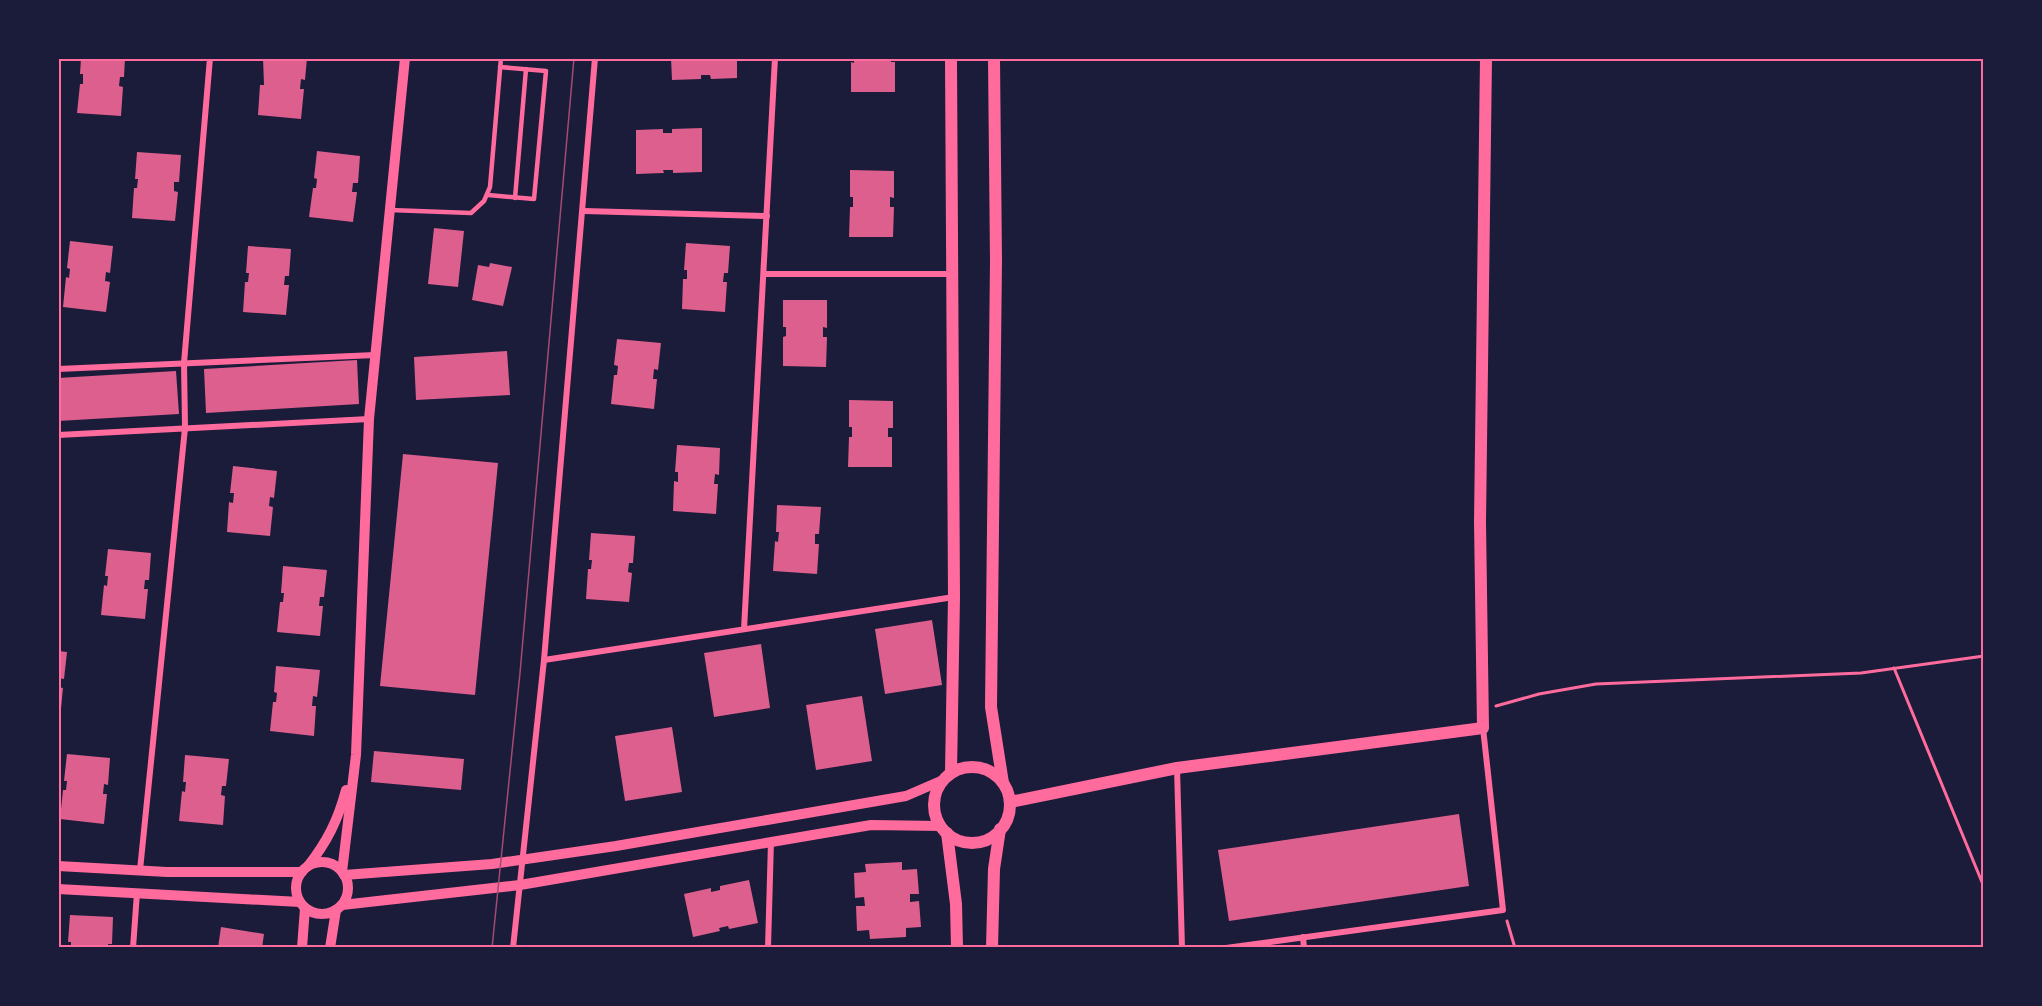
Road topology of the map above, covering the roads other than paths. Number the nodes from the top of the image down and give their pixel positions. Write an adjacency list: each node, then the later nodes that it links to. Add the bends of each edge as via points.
1 (210, 58): 19 (street)
2 (405, 58): 13 (street)
3 (501, 58): 9 (lane)
4 (595, 58): 14 (street)
5 (775, 58): 15 (street)
6 (951, 58): 17 (main road)
7 (994, 58): 31 (main road, via 991,706)
8 (1486, 58): 27 (main road, via 1480,510)
9 (500, 67): 10 (lane); 11 (lane)
10 (526, 69): 12 (lane); 12 (lane, via 546,71 545,83 534,199)
11 (488, 195): 12 (lane); 13 (lane, via 471,213)
12 (515, 198)
13 (390, 210): 18 (street)
14 (584, 211): 15 (street); 26 (street)
15 (767, 216): 16 (street)
16 (764, 274): 17 (street); 25 (street)
17 (952, 274): 24 (main road)
18 (375, 355): 19 (street); 21 (street)
19 (184, 363): 20 (street); 22 (street)
20 (58, 369)
21 (369, 419): 22 (street); 28 (street)
22 (185, 428): 23 (street); 39 (street)
23 (58, 435)
24 (954, 597): 25 (street); 30 (main road)
25 (744, 629): 26 (street)
26 (544, 660): 36 (street)
27 (1483, 728): 29 (main road); 46 (street, via 1503,910)
28 (356, 755): 38 (street, via 339,818 326,843); 40 (street)
29 (1177, 768): 32 (main road); 54 (street)
30 (947, 777): 31 (main road, via 959,769 979,767); 33 (main road, via 934,807); 36 (street, via 906,796)
31 (1003, 783): 32 (main road)
32 (1010, 802): 34 (main road)
33 (944, 830): 34 (main road, via 965,842 984,840); 35 (street, via 871,825); 52 (main road, via 956,904)
34 (1000, 830): 53 (main road, via 994,869)
35 (771, 841): 41 (street); 51 (street)
36 (523, 860): 40 (street, via 467,868); 41 (street)
37 (58, 866): 39 (street)
38 (305, 869): 39 (street); 40 (street, via 324,862); 44 (street, via 296,887)
39 (140, 870)
40 (343, 873): 45 (street, via 348,890)
41 (520, 885): 45 (street); 50 (street)
42 (58, 889): 43 (street)
43 (137, 894): 44 (street); 47 (street)
44 (302, 905): 45 (street, via 320,915); 48 (street)
45 (339, 908): 49 (street)
46 (1303, 937): 55 (street); 56 (street)
47 (133, 948)
48 (302, 948)
49 (330, 948)
50 (513, 948)
51 (768, 948)
52 (957, 948)
53 (992, 948)
54 (1182, 948)
55 (1226, 948)
56 (1304, 948)

